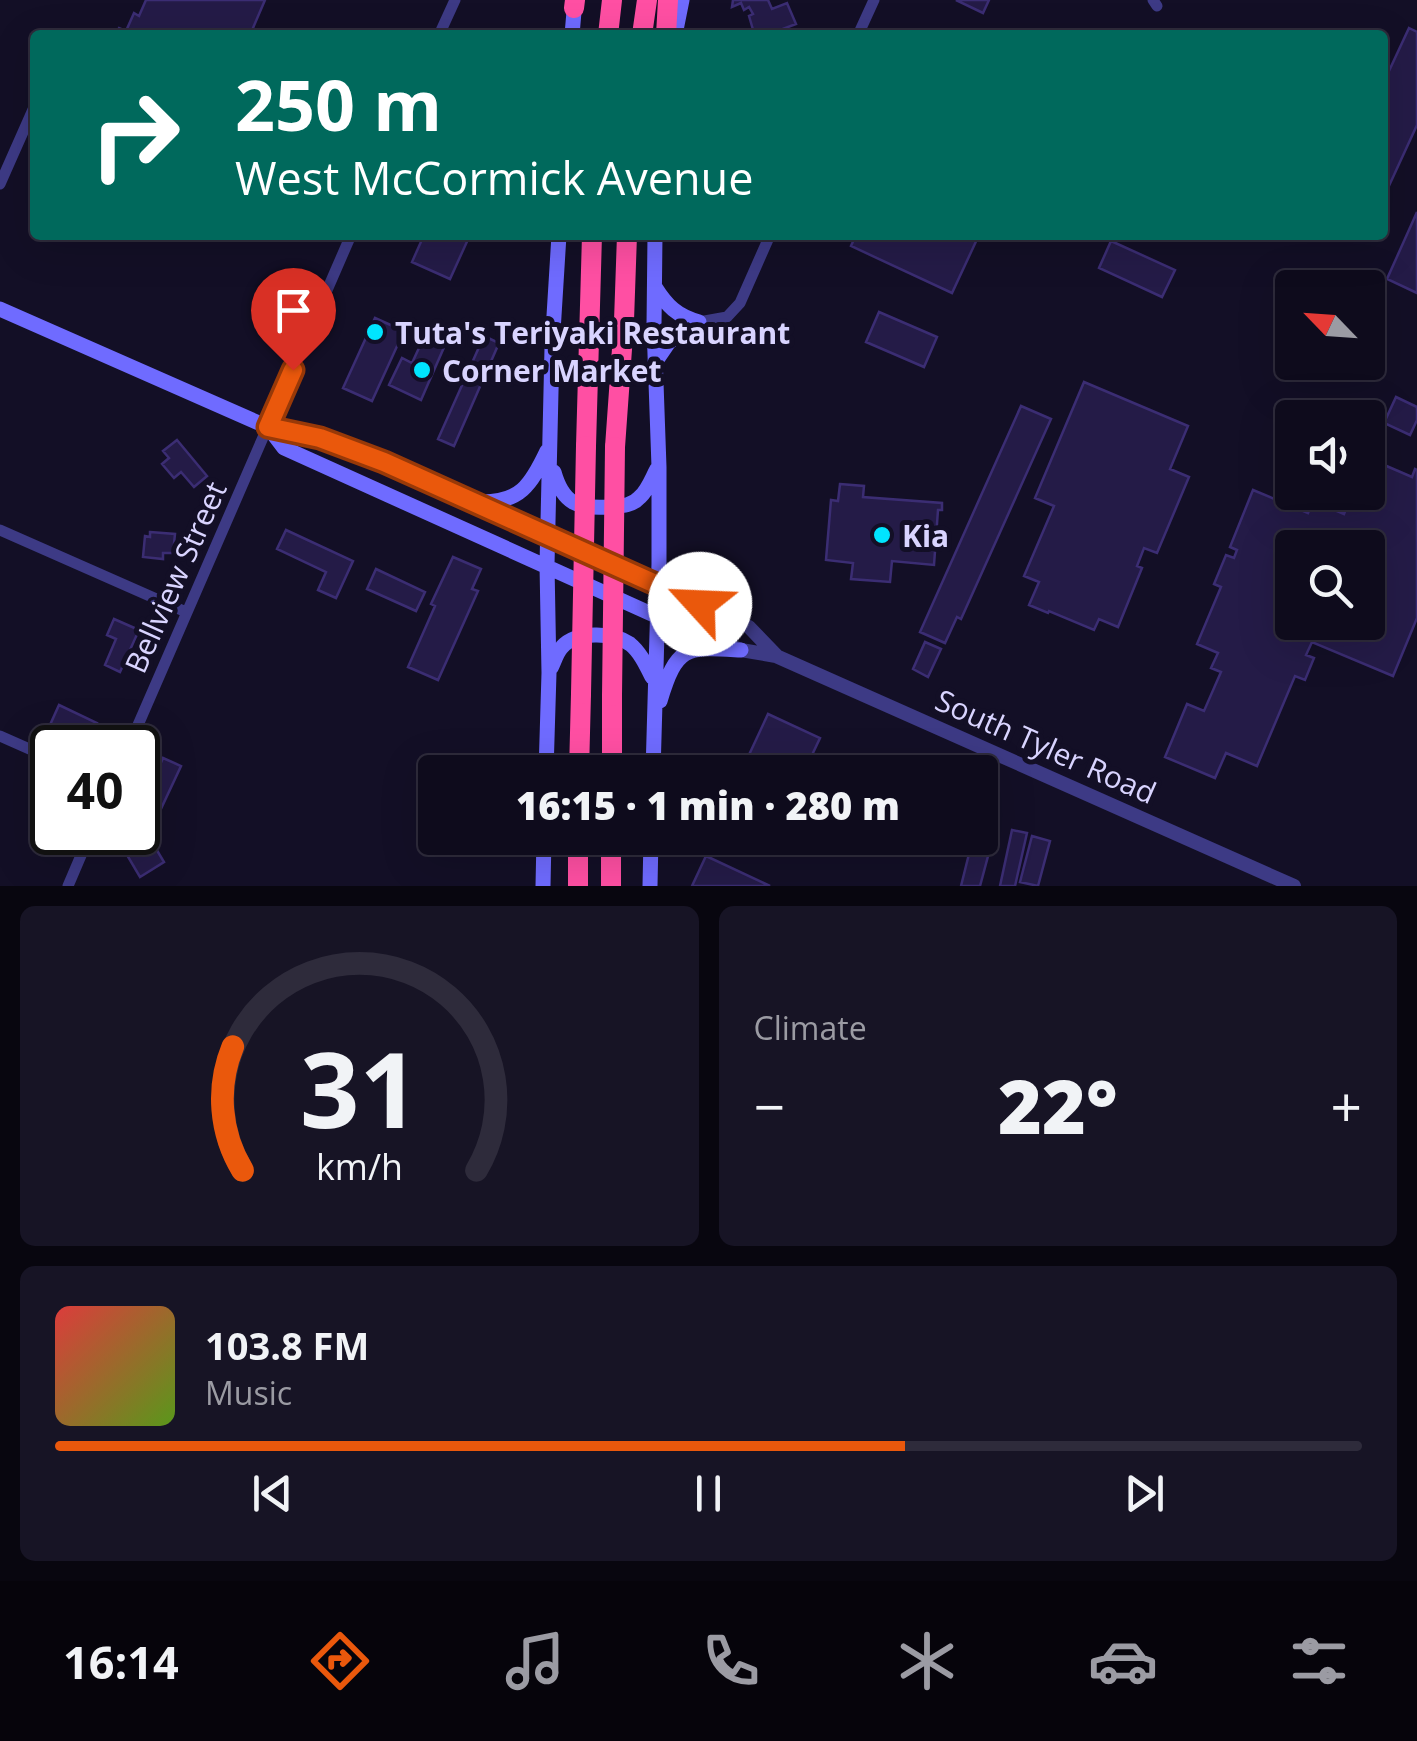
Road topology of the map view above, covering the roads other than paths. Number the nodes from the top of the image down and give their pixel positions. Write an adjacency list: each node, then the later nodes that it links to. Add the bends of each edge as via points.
1 (455, 0): 8 (street)
2 (612, 0): 10 (highway)
3 (646, 0): 11 (highway)
4 (668, 0): 12 (highway)
5 (682, 0): 13 (main road)
6 (874, 0): 14 (street)
7 (575, 3): 9 (main road)
8 (441, 30)
9 (572, 30)
10 (609, 30)
11 (643, 30)
12 (666, 30)
13 (676, 30)
14 (860, 30)
15 (30, 116): 16 (street)
16 (0, 181)
17 (349, 240): 27 (street, Bellview Street)
18 (559, 240): 28 (main road)
19 (592, 240): 46 (highway, bridge)
20 (627, 240): 47 (highway, bridge, via 615,447)
21 (655, 240): 23 (main road)
22 (768, 240): 25 (street, via 740,303 727,317)
23 (654, 288): 25 (main road, via 672,310); 26 (main road)
24 (0, 309): 27 (main road, South Tyler Road)
25 (699, 322): 26 (main road)
26 (656, 360): 29 (main road)
27 (268, 427): 30 (main road, South Tyler Road, via 320,438); 33 (main road, South Tyler Road, via 284,448); 35 (street, Bellview Street)
28 (551, 451): 29 (main road, via 566,498 592,508 638,500); 30 (main road, via 521,492); 32 (main road)
29 (659, 466): 34 (main road)
30 (472, 502): 32 (main road, South Tyler Road)
31 (0, 530): 35 (street)
32 (548, 535): 33 (main road); 34 (main road, South Tyler Road)
33 (546, 565): 36 (main road, South Tyler Road); 39 (main road)
34 (658, 584): 36 (main road); 38 (street, South Tyler Road, via 749,627)
35 (186, 612): 42 (street, Bellview Street)
36 (656, 616): 37 (street, South Tyler Road); 40 (main road)
37 (741, 650): 38 (street, South Tyler Road); 41 (main road, via 698,648 684,654 666,681)
38 (776, 656): 60 (street, South Tyler Road)
39 (549, 672): 40 (main road, via 573,638 605,635 628,642); 45 (main road)
40 (654, 680): 41 (main road)
41 (654, 719): 48 (main road)
42 (138, 725)
43 (0, 736): 44 (street)
44 (30, 749)
45 (547, 755)
46 (580, 755)
47 (612, 755)
48 (653, 755)
49 (81, 855): 54 (street)
50 (544, 855): 56 (main road)
51 (578, 855): 57 (highway)
52 (611, 855): 58 (highway)
53 (651, 855): 59 (main road)
54 (69, 883): 55 (street)
55 (83, 886)
56 (543, 886)
57 (578, 886)
58 (611, 886)
59 (650, 886)
60 (1294, 886)

